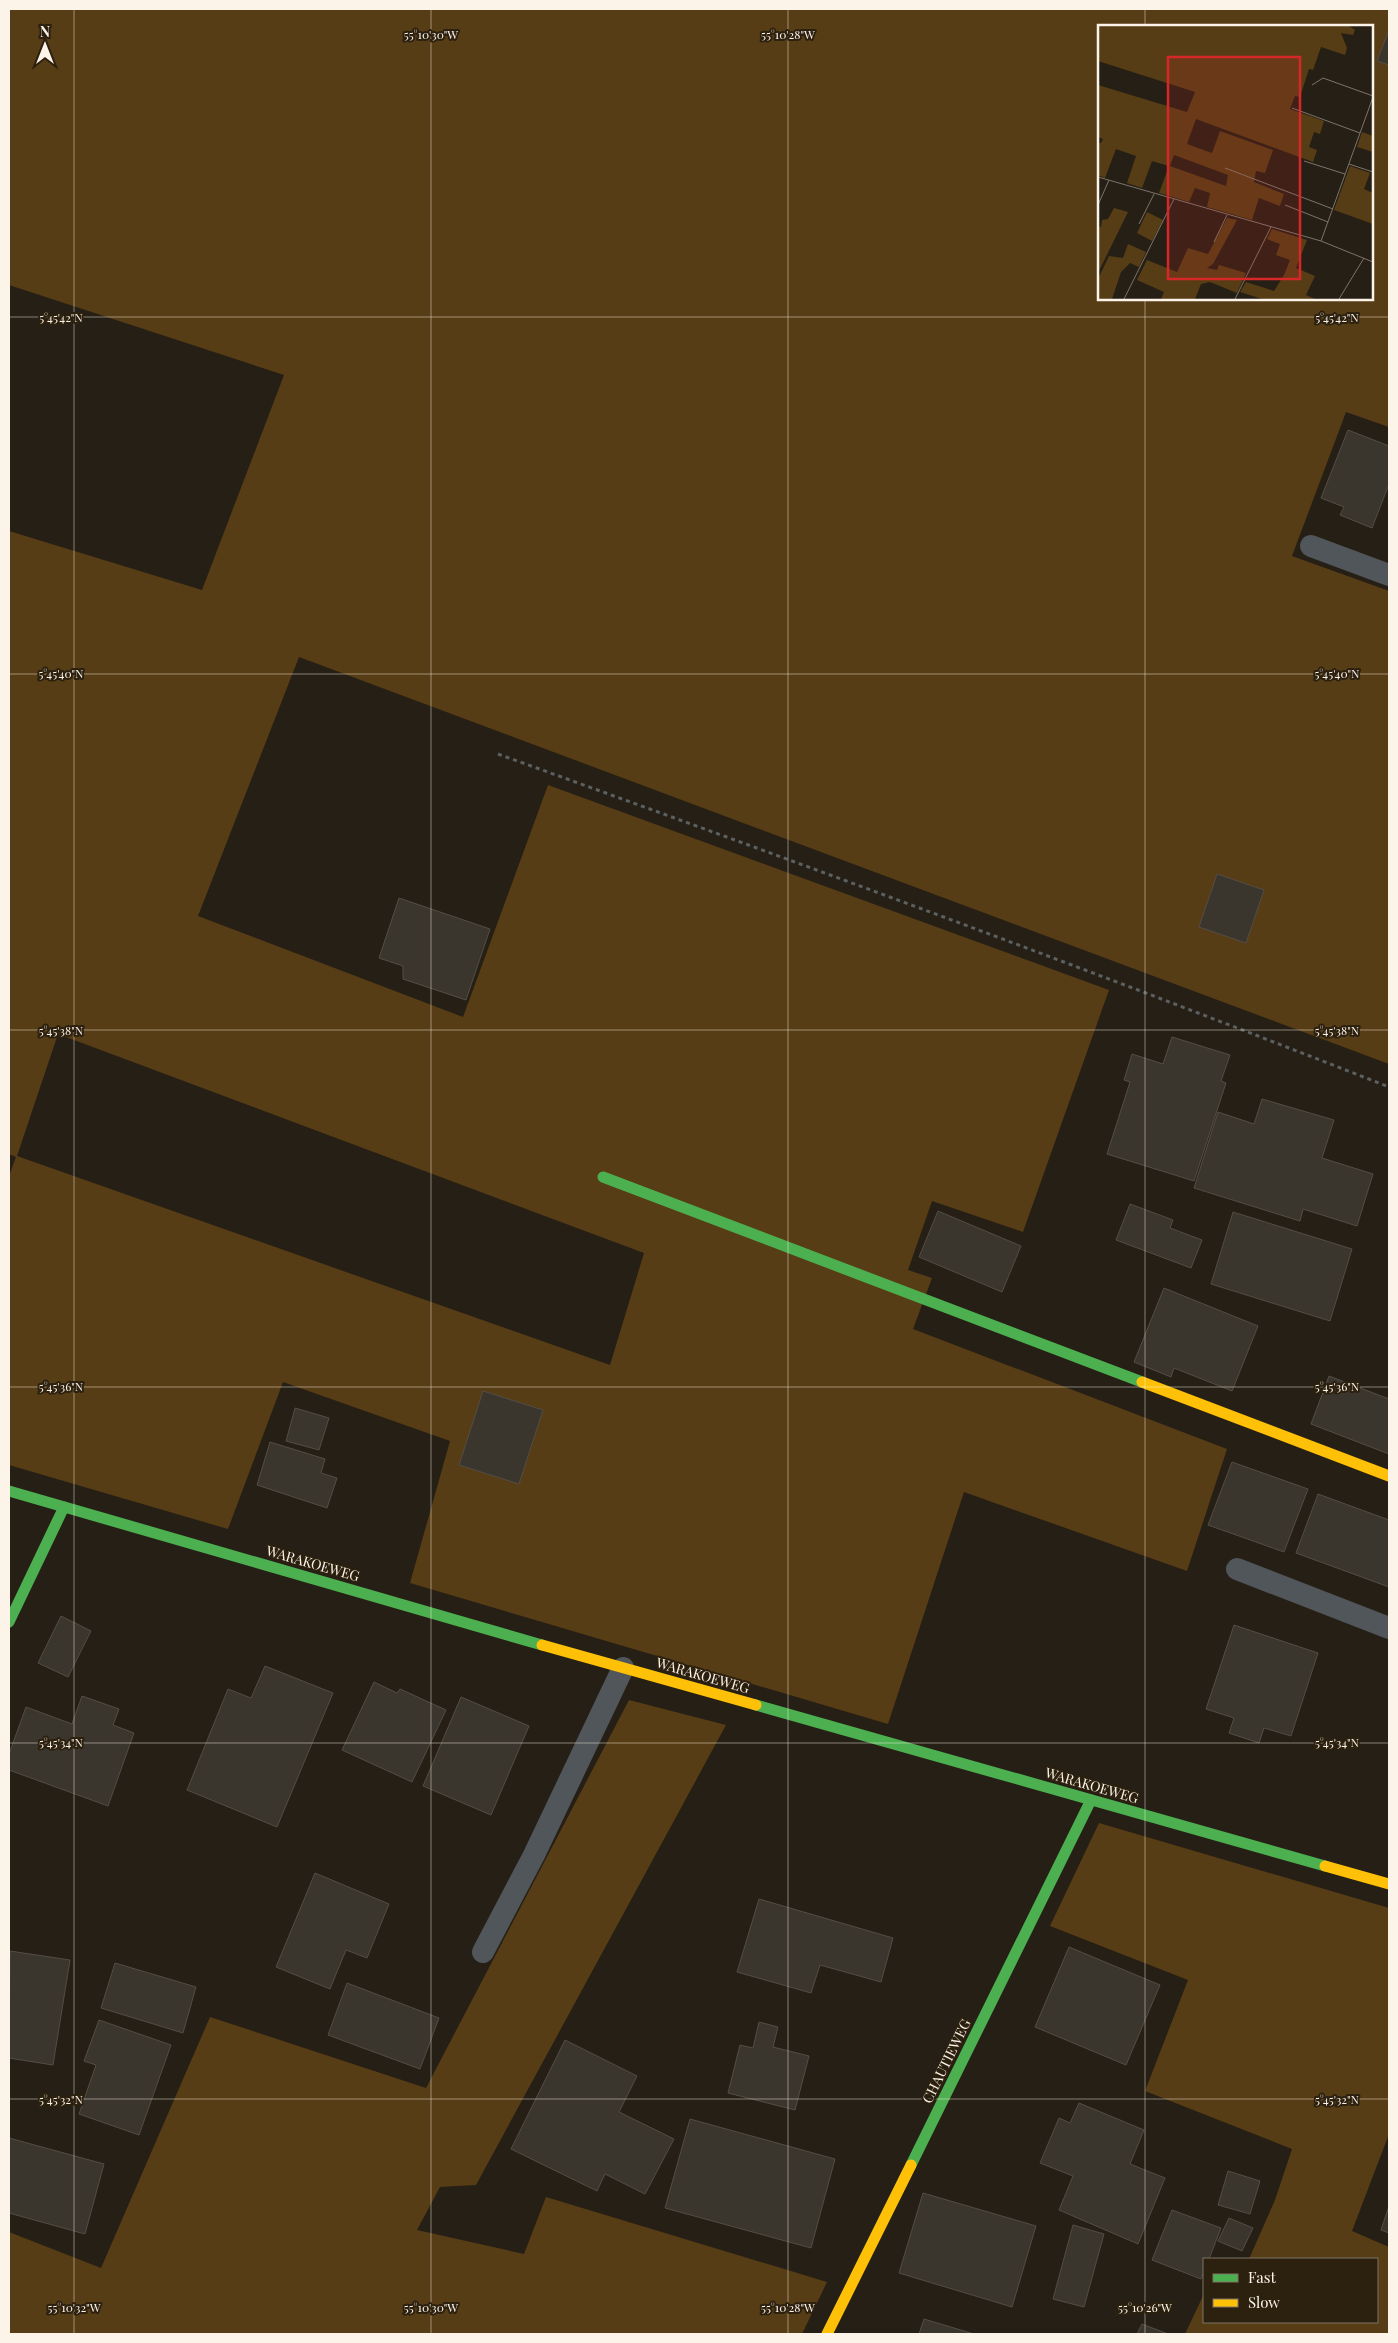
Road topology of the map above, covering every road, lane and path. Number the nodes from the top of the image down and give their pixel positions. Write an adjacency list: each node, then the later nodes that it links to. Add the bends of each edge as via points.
1 (1311, 546): 2 (lane)
2 (1389, 575)
3 (498, 754): 4 (path, via 876,890)
4 (1389, 1087)
5 (603, 1177): 6 (street)
6 (1389, 1476)
7 (9, 1491): 8 (street, WARAKOEWEG)
8 (64, 1507): 10 (street); 12 (street, WARAKOEWEG)
9 (1237, 1570): 11 (lane)
10 (9, 1622)
11 (1389, 1628)
12 (623, 1668): 13 (street, WARAKOEWEG); 15 (lane, via 534,1855)
13 (1091, 1800): 14 (street, WARAKOEWEG); 16 (street, CHAUTIEWEG)
14 (1389, 1884)
15 (483, 1952)
16 (827, 2334)

